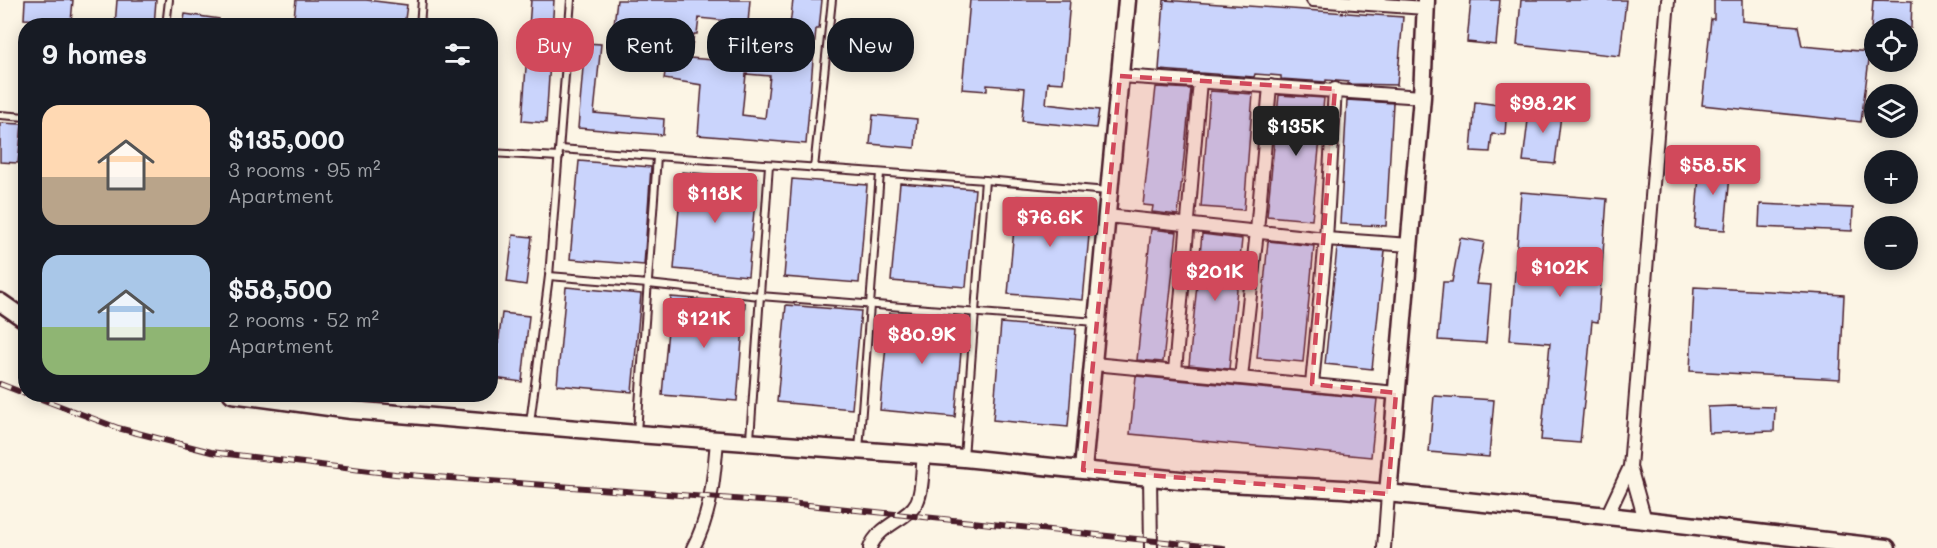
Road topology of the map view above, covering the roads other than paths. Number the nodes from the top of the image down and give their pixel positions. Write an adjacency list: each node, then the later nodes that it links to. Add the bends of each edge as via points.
1 (169, 0): 9 (lane)
2 (422, 0): 10 (lane)
3 (571, 0): 18 (lane)
4 (832, 0): 23 (lane)
5 (1127, 0): 11 (street)
6 (1313, 0): 8 (street)
7 (1668, 0): 53 (street)
8 (1426, 4): 15 (street)
9 (167, 18)
10 (421, 18)
11 (1120, 76): 12 (street); 26 (street)
12 (1200, 81): 13 (street); 28 (street)
13 (1270, 86): 14 (street); 29 (street)
14 (1335, 89): 15 (street); 30 (street)
15 (1422, 97): 31 (street)
16 (0, 115): 17 (lane)
17 (18, 116)
18 (560, 148): 20 (lane); 21 (lane)
19 (498, 153): 20 (lane)
20 (559, 157): 32 (lane)
21 (657, 157): 22 (lane); 33 (lane)
22 (769, 165): 23 (lane); 34 (lane)
23 (814, 168): 24 (lane)
24 (880, 172): 25 (lane); 36 (lane)
25 (985, 180): 26 (lane); 37 (lane)
26 (1109, 191): 27 (street)
27 (1107, 216): 28 (street); 39 (street)
28 (1188, 223): 29 (street); 41 (street)
29 (1257, 231): 30 (street); 42 (street)
30 (1326, 239): 31 (street); 43 (street)
31 (1410, 245): 44 (street)
32 (549, 276): 33 (lane); 46 (lane)
33 (648, 284): 34 (lane); 47 (lane)
34 (760, 296): 36 (lane); 49 (lane)
35 (0, 302): 38 (street)
36 (872, 305): 37 (lane); 50 (lane)
37 (974, 313): 39 (lane); 52 (lane)
38 (18, 314)
39 (1098, 322): 40 (street)
40 (1094, 364): 41 (street); 54 (street)
41 (1176, 371): 42 (street)
42 (1241, 378): 43 (street)
43 (1312, 384): 44 (street)
44 (1396, 393): 56 (street)
45 (292, 402): 46 (street)
46 (530, 424): 47 (street)
47 (637, 434): 48 (street)
48 (717, 440): 49 (street); 59 (street, via 709,506)
49 (750, 442): 50 (street)
50 (859, 450): 51 (street)
51 (924, 455): 52 (street); 60 (street, via 917,501 879,534)
52 (964, 458): 54 (street)
53 (1630, 467): 57 (street); 58 (street)
54 (1083, 470): 55 (street)
55 (1150, 477): 56 (street); 61 (street)
56 (1388, 494): 57 (street); 62 (street)
57 (1607, 516): 58 (street)
58 (1645, 520): 63 (street)
59 (693, 548)
60 (870, 548)
61 (1151, 548)
62 (1384, 548)
63 (1887, 548)

